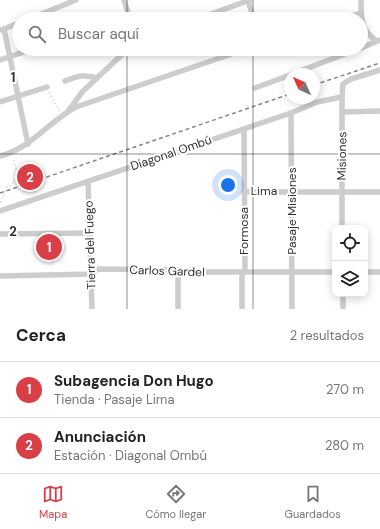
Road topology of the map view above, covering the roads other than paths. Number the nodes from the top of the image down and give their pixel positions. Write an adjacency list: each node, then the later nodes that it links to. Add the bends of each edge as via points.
1 (76, 0): 5 (street)
2 (124, 0): 6 (street)
3 (249, 0): 7 (street); 8 (street)
4 (361, 0): 9 (street)
5 (46, 12)
6 (127, 12)
7 (216, 12)
8 (252, 12)
9 (361, 12)
10 (12, 26): 11 (street)
11 (2, 30): 19 (street)
12 (368, 34): 13 (street)
13 (378, 40): 14 (street)
14 (368, 45)
15 (13, 56): 19 (street)
16 (120, 56): 24 (street)
17 (225, 56): 31 (street)
18 (339, 56): 21 (street)
19 (10, 57): 20 (street); 28 (street)
20 (0, 60)
21 (307, 68)
22 (380, 70): 29 (street, Misiones, via 343,84)
23 (284, 77): 27 (street)
24 (96, 78): 25 (street, via 79,75); 31 (street)
25 (65, 81)
26 (47, 87): 28 (street)
27 (255, 88)
28 (18, 97): 30 (street); 36 (street)
29 (342, 97): 33 (street, Misiones); 34 (street, Diagonal Ombú, via 317,102)
30 (0, 102)
31 (68, 111): 36 (street)
32 (380, 111): 33 (street)
33 (342, 112): 41 (street, Misiones)
34 (291, 113): 35 (street, Diagonal Ombú); 39 (street, Pasaje Misiones)
35 (244, 129): 38 (street, Diagonal Ombú); 40 (street, Formosa)
36 (28, 144): 37 (street)
37 (0, 156)
38 (88, 182): 43 (street, Diagonal Ombú); 45 (street, Tierra del Fuego)
39 (292, 191): 40 (street, Lima); 41 (street, Lima); 49 (street, Pasaje Misiones)
40 (244, 192): 48 (street, Formosa)
41 (341, 192): 42 (street, Lima); 44 (street, Misiones)
42 (380, 192)
43 (0, 210)
44 (342, 225)
45 (89, 233): 46 (street); 53 (street, Tierra del Fuego)
46 (0, 234)
47 (178, 270): 48 (street, Carlos Gardel); 53 (street, Carlos Gardel, via 98,269); 57 (street)
48 (243, 272): 49 (street, Carlos Gardel); 58 (street, Formosa)
49 (292, 272): 50 (street, Carlos Gardel); 59 (street, Pasaje Misiones)
50 (332, 272)
51 (368, 272): 52 (street)
52 (380, 272)
53 (92, 274): 54 (street, Carlos Gardel); 56 (street, Tierra del Fuego)
54 (0, 276)
55 (343, 297): 60 (street)
56 (92, 309)
57 (178, 309)
58 (242, 309)
59 (292, 309)
60 (343, 309)

